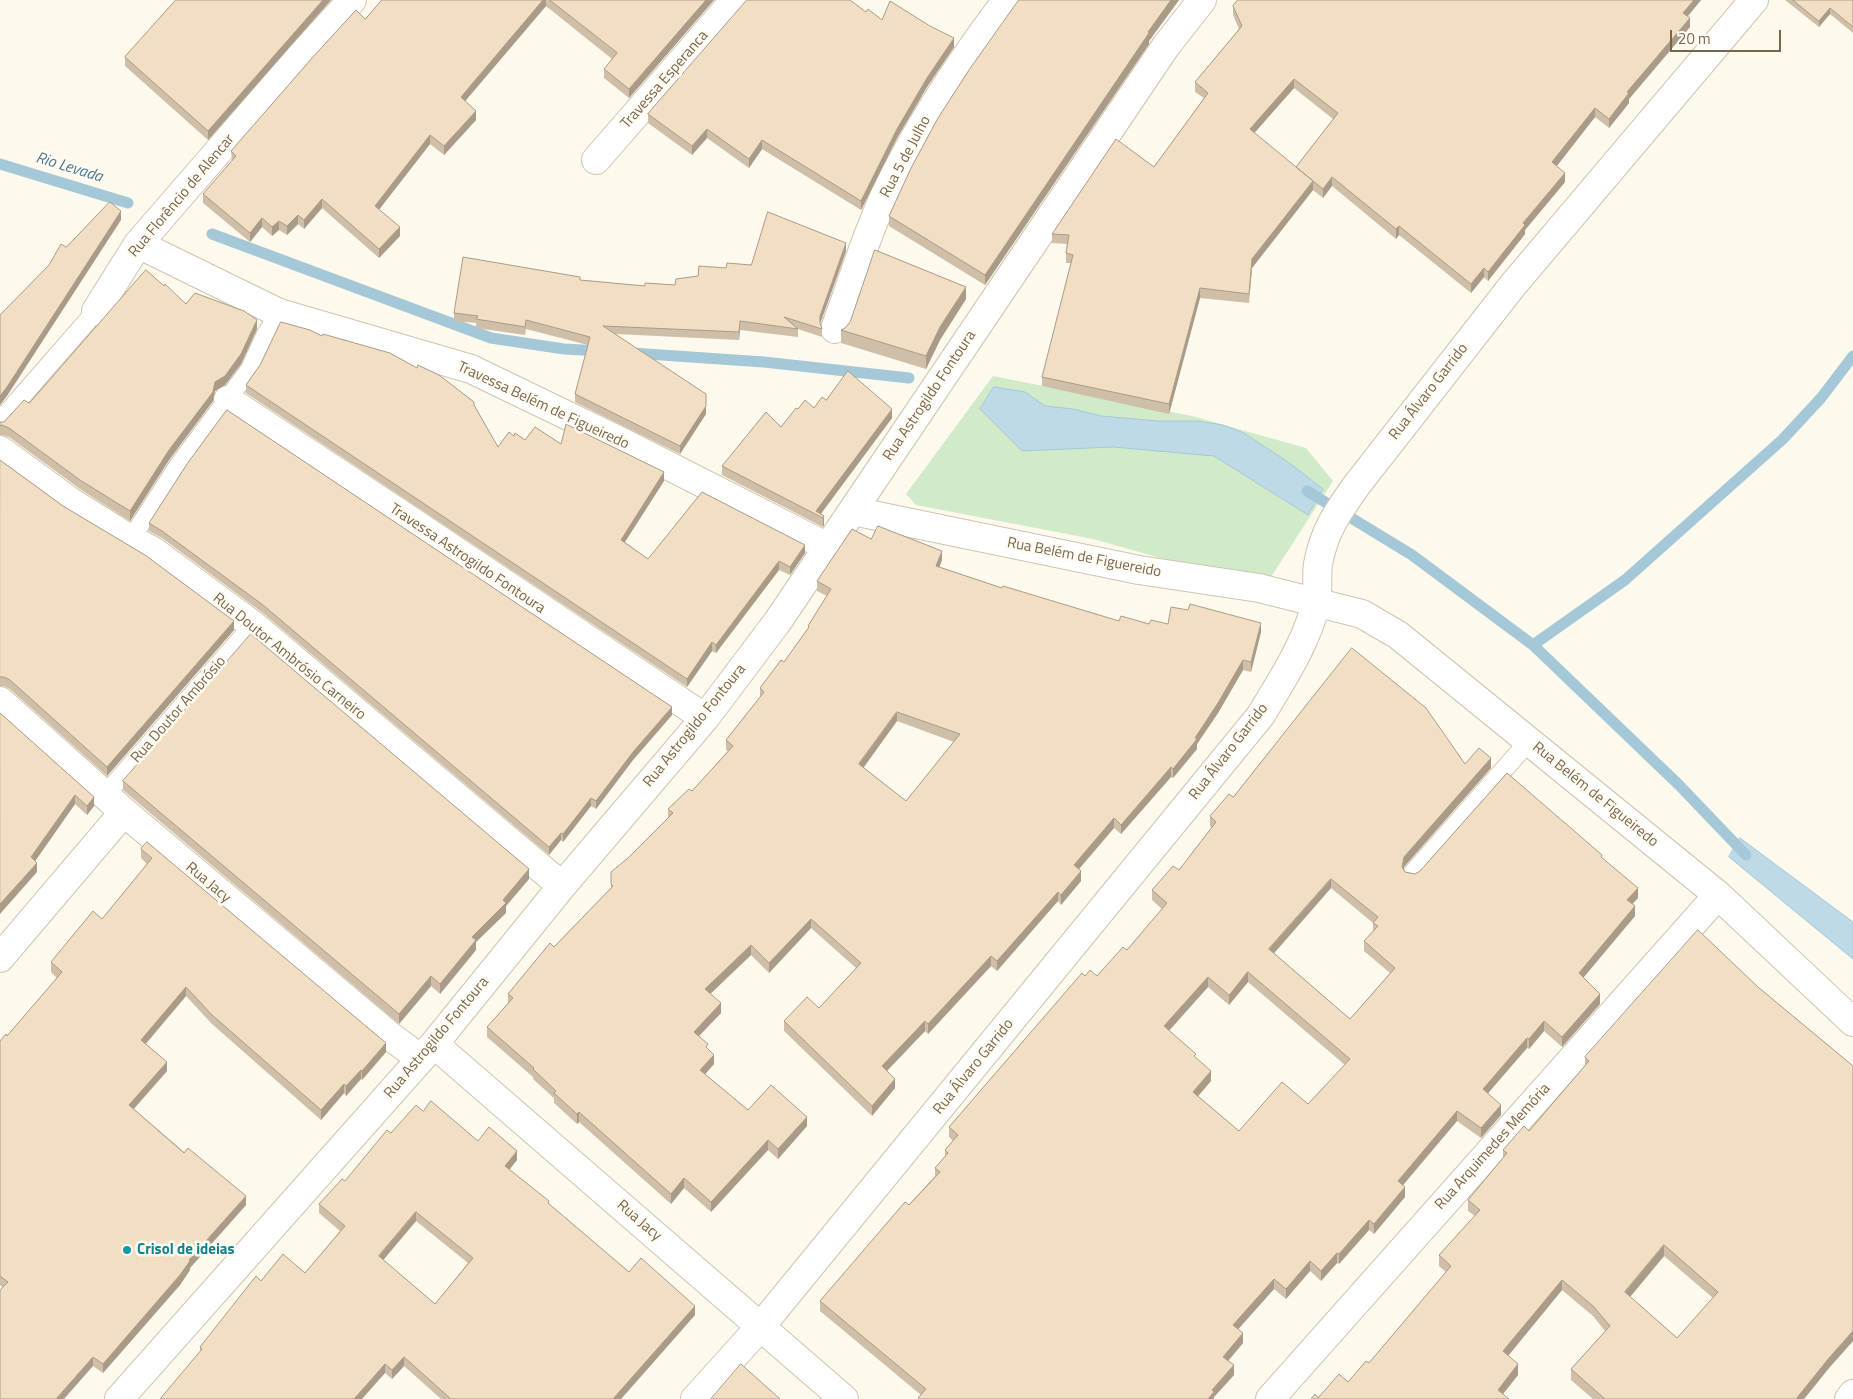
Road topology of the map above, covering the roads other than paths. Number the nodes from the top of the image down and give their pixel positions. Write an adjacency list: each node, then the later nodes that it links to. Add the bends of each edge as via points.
1 (352, 0): 7 (street, Rua Florêncio de Alencar)
2 (735, 0): 6 (street, Travessa Esperanca)
3 (1007, 0): 10 (street, Rua 5 de Julho, via 977,39 918,131 884,198)
4 (1202, 0): 14 (street, Rua Astrogildo Fontoura, via 1166,46)
5 (1754, 0): 17 (street, Rua Álvaro Garrido, via 1513,285 1356,486 1332,520 1323,542)
6 (596, 160)
7 (138, 244): 8 (street, Rua Florêncio de Alencar); 9 (street, Travessa Belém de Figueiredo)
8 (96, 311): 12 (lane, Rua Florêncio de Alencar)
9 (279, 313): 11 (lane, via 250,369); 16 (street, Travessa Belém de Figueiredo, via 471,369)
10 (835, 329)
11 (228, 400): 15 (lane, via 178,466); 20 (street, Travessa Astrogildo Fontoura)
12 (0, 421)
13 (0, 450): 15 (street, Rua Doutor Ambrósio Carneiro, via 71,502)
14 (852, 511): 16 (street, Rua Astrogildo Fontoura); 17 (street, Rua Belém de Figuereido, via 1139,570 1259,588)
15 (131, 539): 18 (street, Rua Doutor Ambrósio Carneiro, via 153,551)
16 (828, 547): 20 (street, Rua Astrogildo Fontoura)
17 (1316, 602): 21 (street, Rua Belém de Figueiredo, via 1362,614 1398,636); 29 (street, Rua Álvaro Garrido, via 1305,634 1261,715)
18 (252, 625): 22 (lane, Rua Doutor Ambrósio); 24 (street, Rua Doutor Ambrósio Carneiro)
19 (0, 701): 22 (street, Rua Jacy)
20 (706, 718): 24 (street, Rua Astrogildo Fontoura)
21 (1529, 741): 23 (lane); 25 (street, Rua Belém de Figueiredo)
22 (114, 803): 26 (street); 28 (street, Rua Jacy, via 390,1036)
23 (1412, 874)
24 (562, 886): 28 (street, Rua Astrogildo Fontoura)
25 (1718, 895): 27 (street, Rua Belém de Figueiredo); 34 (street, Rua Arquimedes Memória)
26 (0, 958)
27 (1853, 1022)
28 (427, 1052): 29 (street, Rua Jacy); 31 (street, Rua Astrogildo Fontoura)
29 (762, 1326): 32 (street, Rua Álvaro Garrido); 33 (street, Rua Jacy)
30 (1853, 1394): 35 (street)
31 (119, 1399)
32 (695, 1399)
33 (844, 1399)
34 (1270, 1399)
35 (1849, 1399)

